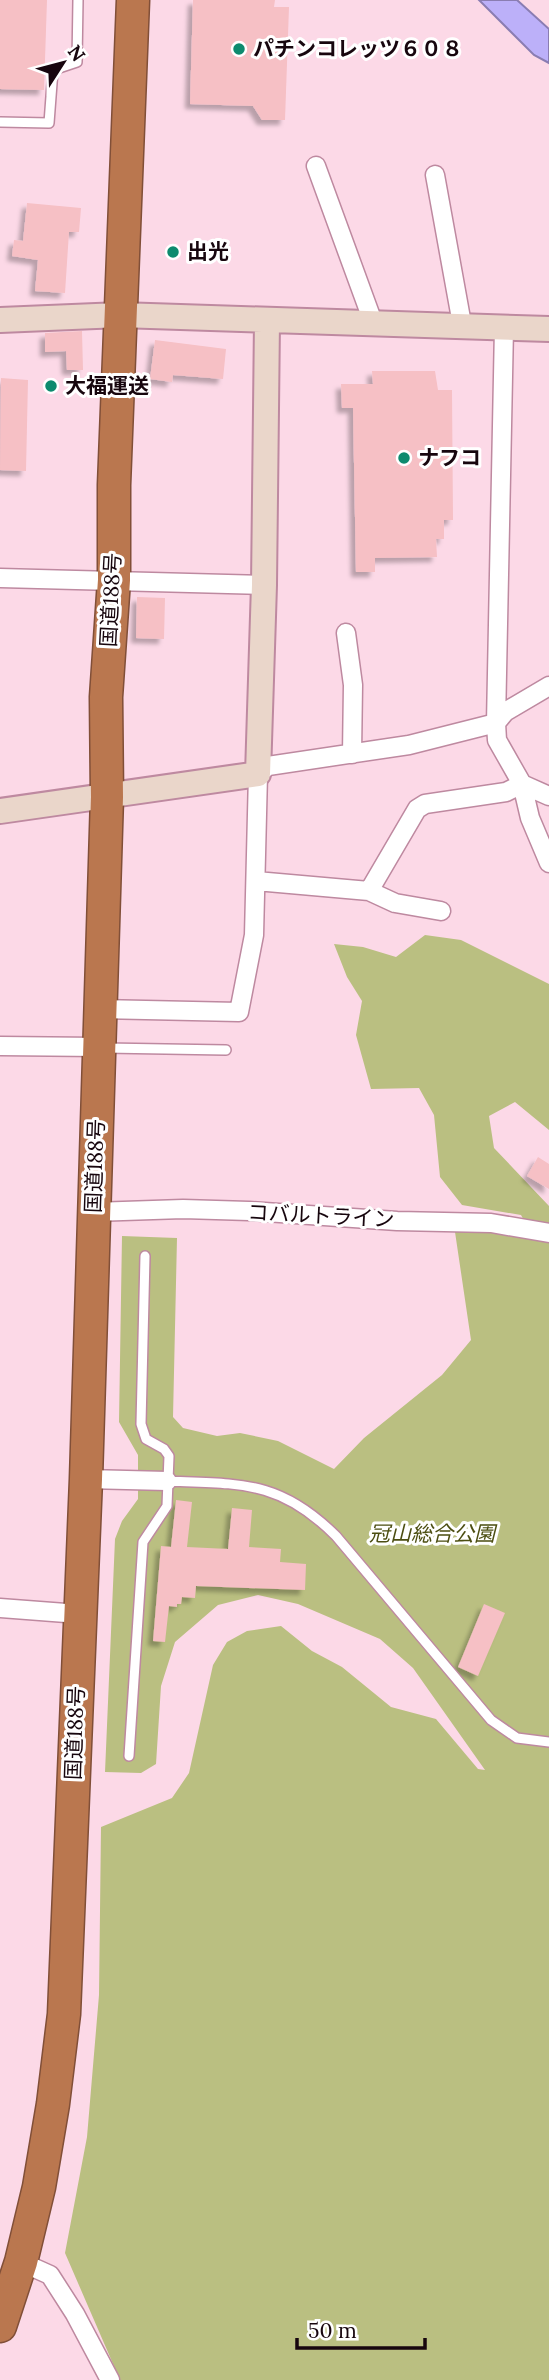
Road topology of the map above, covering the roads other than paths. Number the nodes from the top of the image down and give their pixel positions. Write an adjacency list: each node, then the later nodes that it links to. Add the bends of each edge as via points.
1 (78, 0): 3 (lane, via 77,62 53,70 49,123)
2 (133, 0): 6 (highway, 国道188号)
3 (0, 122)
4 (316, 166): 9 (street)
5 (435, 175): 10 (street)
6 (120, 315): 7 (street); 8 (street); 14 (highway, 国道188号)
7 (0, 320)
8 (267, 321): 9 (street); 15 (street)
9 (373, 322): 10 (street)
10 (462, 324): 11 (street)
11 (504, 327): 12 (street); 18 (street)
12 (549, 329)
13 (0, 578): 14 (street)
14 (114, 580): 15 (street); 23 (highway, 国道188号, via 106,698)
15 (264, 585): 20 (street)
16 (346, 633): 19 (street, via 353,685)
17 (549, 686): 18 (street, via 505,712)
18 (496, 723): 19 (street); 21 (street, via 498,740)
19 (352, 754): 20 (street, via 268,766)
20 (258, 774): 23 (street); 26 (street)
21 (522, 784): 22 (street); 25 (street); 27 (street, via 506,792 417,809)
22 (549, 796)
23 (107, 797): 24 (street); 29 (highway, 国道188号)
24 (0, 811)
25 (549, 863)
26 (256, 881): 27 (street); 29 (street, via 254,935 239,1012)
27 (369, 891): 28 (street, via 395,903)
28 (441, 911)
29 (99, 1009): 31 (highway, 国道188号)
30 (0, 1046): 31 (street)
31 (99, 1047): 32 (lane); 33 (highway, 国道188号)
32 (226, 1050)
33 (93, 1212): 34 (street, コバルトライン, via 249,1211 491,1223); 36 (highway, 国道188号)
34 (549, 1233)
35 (145, 1256): 37 (lane, via 141,1424 146,1439 169,1456)
36 (86, 1479): 37 (street); 39 (highway, 国道188号)
37 (167, 1481): 40 (lane, via 244,1484 292,1500 317,1517 491,1720 517,1738); 41 (lane, via 167,1506 143,1542)
38 (0, 1608): 39 (street)
39 (79, 1614): 42 (highway, 国道188号, via 64,2014 39,2187)
40 (549, 1742)
41 (129, 1756)
42 (21, 2262): 43 (highway, 国道188号); 44 (street, via 50,2275)
43 (0, 2326)
44 (110, 2380)

